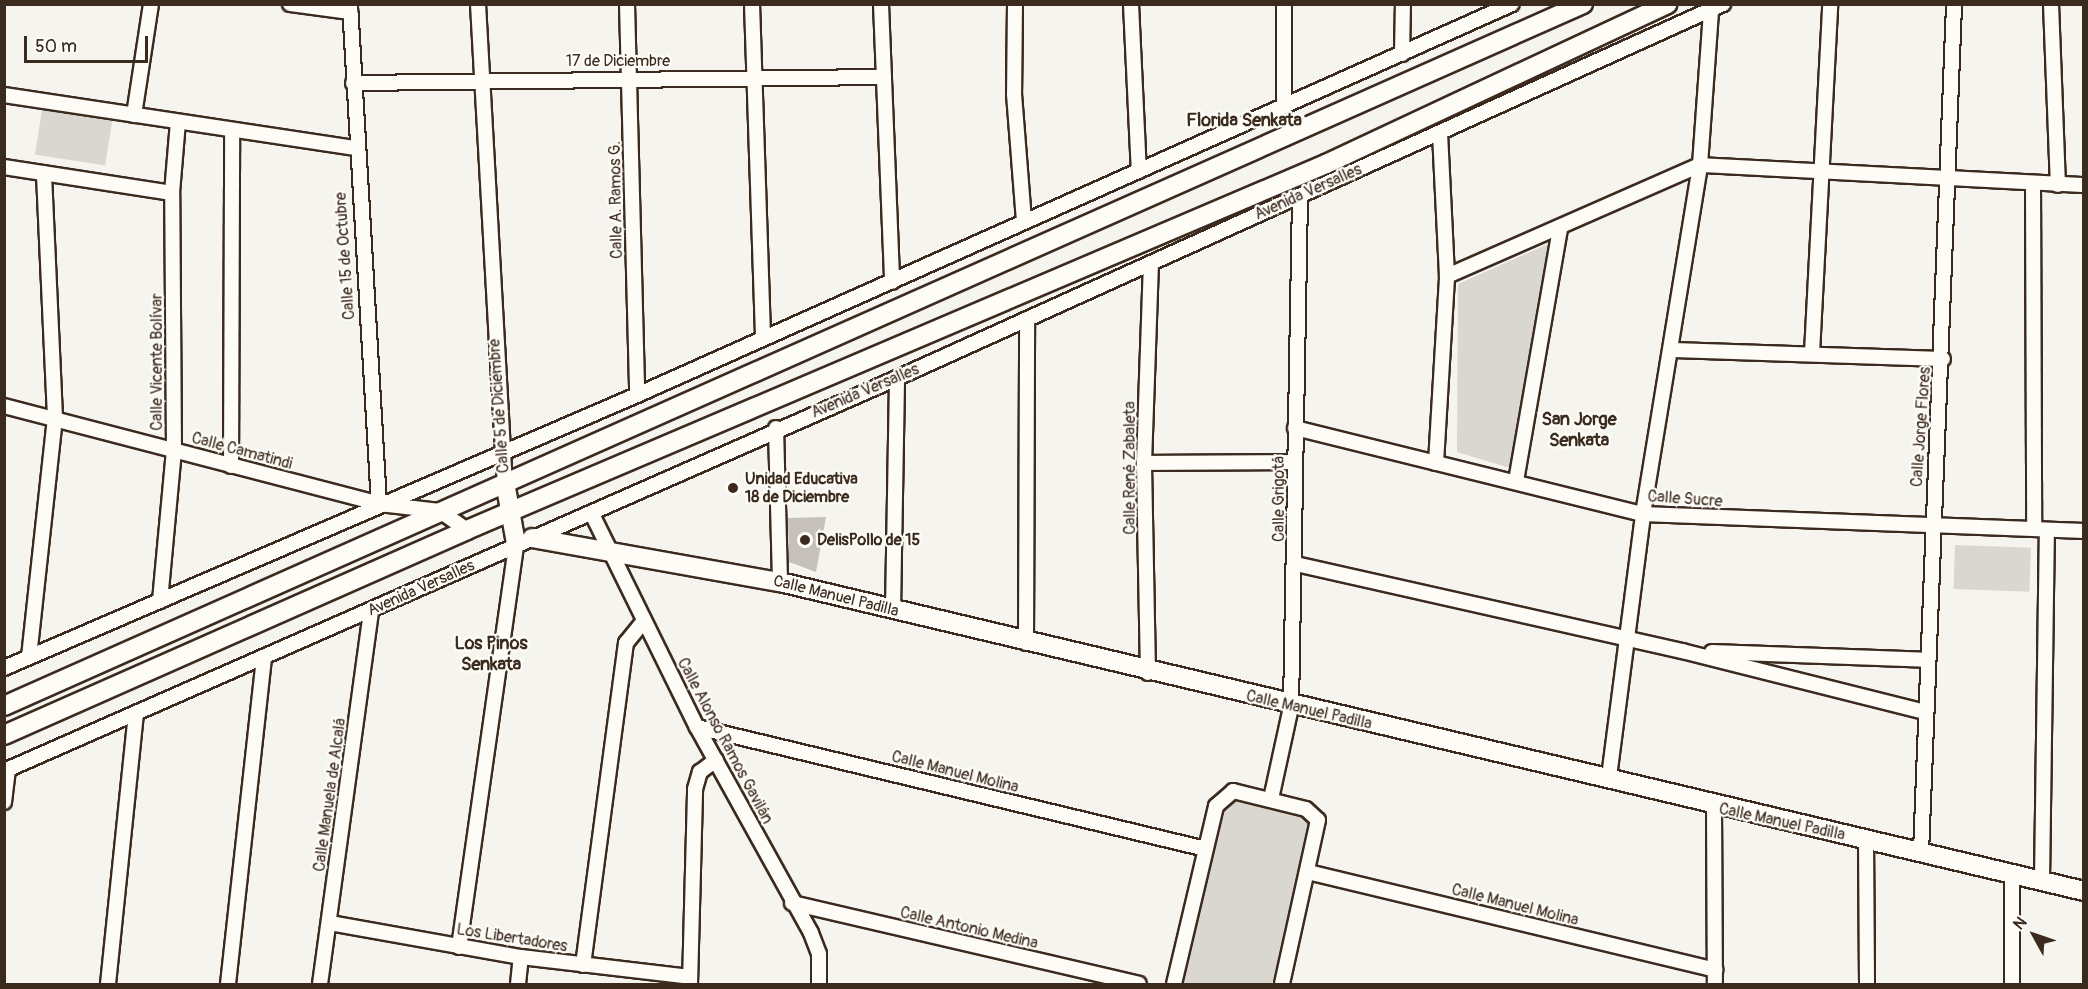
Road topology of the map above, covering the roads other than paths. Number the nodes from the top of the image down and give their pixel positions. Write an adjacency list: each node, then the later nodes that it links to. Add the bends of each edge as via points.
1 (151, 4): 27 (street)
2 (290, 4): 18 (street)
3 (478, 4): 22 (street, Calle 5 de Diciembre)
4 (627, 4): 23 (street, Calle A. Ramos G.)
5 (752, 4): 20 (street)
6 (881, 4): 21 (street)
7 (1015, 4): 43 (street, via 1014,105)
8 (1131, 4): 34 (street)
9 (1284, 4): 26 (street)
10 (1403, 4): 19 (street)
11 (1512, 4): 19 (street)
12 (1583, 4): 66 (street)
13 (1667, 4): 69 (street, Avenida Versalles, via 1326,164)
14 (1830, 4): 36 (street)
15 (1954, 4): 37 (street, Calle Jorge Flores)
16 (2051, 4): 39 (street)
17 (1717, 7): 30 (street, Avenida Versalles); 32 (street)
18 (350, 8): 24 (street, Calle 15 de Octubre)
19 (1402, 54): 26 (street)
20 (755, 77): 21 (street, 17 de Diciembre); 23 (street, 17 de Diciembre); 49 (street)
21 (884, 77): 47 (street)
22 (483, 78): 23 (street, 17 de Diciembre); 24 (street, 17 de Diciembre); 60 (street, Calle 5 de Diciembre)
23 (630, 78): 54 (street, Calle A. Ramos G.)
24 (353, 83): 31 (street, Calle 15 de Octubre)
25 (4, 95): 27 (street)
26 (1284, 107): 34 (street)
27 (134, 115): 28 (street)
28 (178, 122): 29 (street); 41 (street, Calle Vicente Bolívar)
29 (232, 131): 31 (street); 64 (street)
30 (1440, 132): 42 (street, Avenida Versalles); 46 (street)
31 (354, 148): 67 (street, Calle 15 de Octubre)
32 (1700, 165): 36 (street); 44 (street); 50 (street)
33 (4, 167): 35 (street)
34 (1140, 171): 43 (street)
35 (44, 173): 41 (street); 56 (street)
36 (1823, 175): 37 (street); 51 (street)
37 (1949, 181): 38 (street); 52 (street, Calle Jorge Flores)
38 (2032, 184): 39 (street); 73 (street)
39 (2058, 185): 40 (street)
40 (2084, 186)
41 (172, 193): 59 (street, Calle Vicente Bolívar)
42 (1300, 196): 45 (street, Avenida Versalles); 58 (street, Calle Grigotá)
43 (1024, 222): 47 (street)
44 (1560, 228): 46 (street); 65 (street)
45 (1151, 263): 48 (street, Avenida Versalles); 62 (street, Calle René Zabaleta)
46 (1447, 276): 63 (street)
47 (892, 282): 49 (street)
48 (1027, 319): 53 (street, Avenida Versalles); 85 (street)
49 (763, 337): 54 (street)
50 (1673, 350): 51 (street); 71 (street)
51 (1812, 353): 52 (street)
52 (1943, 358): 72 (street, Calle Jorge Flores)
53 (897, 378): 57 (street, Avenida Versalles); 82 (street)
54 (637, 395): 60 (street)
55 (4, 406): 56 (street, Calle Camatindi)
56 (55, 417): 59 (street, Calle Camatindi); 87 (street)
57 (776, 428): 70 (street, Avenida Versalles); 79 (street)
58 (1295, 428): 61 (street, Calle Grigotá); 63 (street, Calle Sucre)
59 (174, 450): 64 (street, Calle Camatindi); 80 (street, Calle Vicente Bolívar)
60 (499, 453): 66 (street, Calle 5 de Diciembre); 67 (street)
61 (1295, 462): 62 (street); 78 (street, Calle Grigotá)
62 (1144, 463): 91 (street, Calle René Zabaleta)
63 (1436, 463): 65 (street, Calle Sucre)
64 (231, 466): 67 (street, Calle Camatindi)
65 (1516, 481): 71 (street, Calle Sucre)
66 (505, 482): 68 (street); 69 (street, Calle 5 de Diciembre)
67 (379, 504): 68 (street, Calle Camatindi); 80 (street)
68 (440, 511): 74 (street, Calle Camatindi); 92 (street)
69 (510, 512): 74 (street, Avenida Versalles); 76 (street, Calle 5 de Diciembre)
70 (592, 514): 76 (street, Avenida Versalles); 77 (street, Calle Alonso Ramos Gavilán)
71 (1643, 514): 72 (street, Calle Sucre); 84 (street)
72 (1931, 529): 73 (street, Calle Sucre); 89 (street, Calle Jorge Flores)
73 (2040, 529): 75 (street, Calle Sucre); 109 (street)
74 (467, 530): 97 (street, Avenida Versalles)
75 (2084, 531)
76 (524, 541): 77 (street, Calle Manuel Padilla); 81 (street, Avenida Versalles); 113 (street, Calle 5 de Diciembre)
77 (608, 551): 79 (street, Calle Manuel Padilla); 83 (street, Calle Alonso Ramos Gavilán)
78 (1296, 564): 84 (street); 93 (street, Calle Grigotá)
79 (780, 582): 82 (street, Calle Manuel Padilla)
80 (160, 601): 87 (street)
81 (371, 610): 88 (street, Avenida Versalles); 112 (street, Calle Manuela de Alcalá)
82 (893, 610): 85 (street, Calle Manuel Padilla)
83 (644, 621): 96 (street, Calle Alonso Ramos Gavilán); 115 (street, via 626,643)
84 (1627, 640): 86 (street); 100 (street)
85 (1026, 643): 91 (street, Calle Manuel Padilla)
86 (1682, 651): 89 (street); 94 (street)
87 (29, 657): 90 (street)
88 (264, 658): 95 (street, Avenida Versalles); 119 (street)
89 (1926, 660): 94 (street, Calle Jorge Flores)
90 (4, 668)
91 (1148, 673): 93 (street, Calle Manuel Padilla)
92 (4, 706)
93 (1291, 707): 100 (street, Calle Manuel Padilla); 101 (street, Calle Grigotá)
94 (1924, 712): 106 (street, Calle Jorge Flores)
95 (136, 714): 99 (street, Avenida Versalles); 118 (street)
96 (697, 727): 98 (street, Calle Alonso Ramos Gavilán); 105 (street, Calle Manuel Molina)
97 (4, 735)
98 (716, 760): 111 (street, Calle Alonso Ramos Gavilán); 117 (street, via 700,772 695,789)
99 (6, 771): 102 (street)
100 (1609, 777): 103 (street, Calle Manuel Padilla)
101 (1271, 799): 105 (street, via 1226,794 1216,806); 107 (street, via 1306,809 1318,820)
102 (4, 802)
103 (1714, 808): 104 (street, Calle Manuel Padilla); 116 (street)
104 (1866, 839): 106 (street, Calle Manuel Padilla); 126 (street)
105 (1206, 849): 124 (street)
106 (1921, 853): 108 (street, Calle Manuel Padilla)
107 (1308, 872): 116 (street, Calle Manuel Molina); 125 (street)
108 (2012, 874): 109 (street, Calle Manuel Padilla); 127 (street)
109 (2042, 881): 110 (street, Calle Manuel Padilla)
110 (2084, 891)
111 (792, 903): 122 (street, Calle Alonso Ramos Gavilán, via 819,954); 123 (street, Calle Antonio Medina)
112 (330, 923): 113 (street, Los Libertadores); 120 (street, Calle Manuela de Alcalá)
113 (459, 947): 114 (street, Los Libertadores)
114 (521, 957): 115 (street, Los Libertadores); 121 (street)
115 (583, 965): 117 (street, Los Libertadores)
116 (1715, 977)
117 (690, 980)
118 (108, 984)
119 (228, 984)
120 (320, 984)
121 (518, 984)
122 (819, 984)
123 (1139, 984)
124 (1174, 984)
125 (1282, 984)
126 (1867, 984)
127 (2012, 984)

